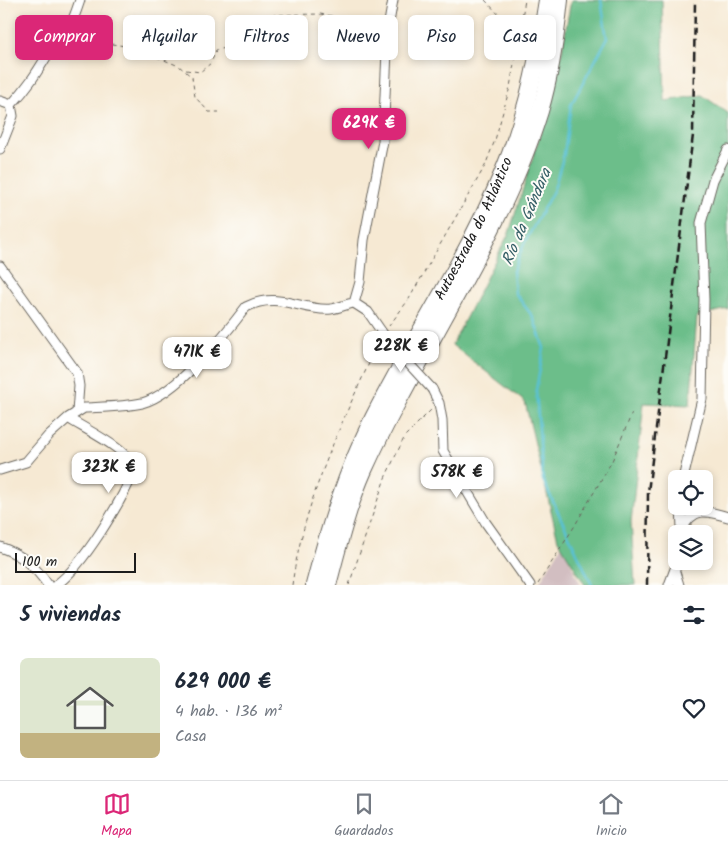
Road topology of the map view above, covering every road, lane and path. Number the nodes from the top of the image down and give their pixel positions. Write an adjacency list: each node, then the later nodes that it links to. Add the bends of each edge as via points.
1 (80, 0): 7 (street)
2 (393, 0): 9 (street)
3 (485, 0): 10 (path)
4 (525, 0): 11 (path)
5 (547, 0): 38 (highway, Autoestrada do Atlántico, via 540,48 510,154 465,252 358,449 329,526)
6 (560, 0): 39 (highway, Autoestrada do Atlántico, via 557,33 540,111 512,186 364,471)
7 (76, 15)
8 (318, 15): 16 (path, via 269,15 242,45 216,50 211,63 200,72)
9 (390, 15)
10 (500, 15)
11 (523, 15)
12 (113, 44): 16 (path, via 132,47)
13 (45, 60): 18 (street)
14 (386, 60): 23 (street, via 383,141)
15 (515, 60): 24 (path, via 510,88 485,166)
16 (186, 70): 19 (path, via 192,77 195,97 209,112)
17 (0, 101): 18 (street)
18 (11, 105): 20 (street, via 13,116)
19 (219, 112)
20 (0, 149)
21 (728, 150): 30 (street, via 713,180 701,223 704,300 702,400)
22 (0, 266): 26 (street, via 77,373)
23 (354, 303): 24 (street, via 368,312); 26 (street, via 331,309 284,302 254,303 246,307 212,350 160,396 142,403 84,408)
24 (385, 338): 25 (street, bridge, via 432,389); 37 (path, via 328,457 297,552)
25 (439, 403): 40 (path, via 405,436 385,478); 41 (street, via 441,440 446,457 486,523)
26 (77, 412): 28 (street)
27 (632, 413): 42 (path, via 612,461)
28 (68, 418): 29 (street, via 26,462); 36 (street, via 117,448 131,462 134,471 93,543 66,578)
29 (0, 470)
30 (685, 470)
31 (728, 517): 32 (street, via 700,512 693,514)
32 (685, 525)
33 (0, 547): 35 (street, via 32,563)
34 (675, 572): 43 (street); 44 (street)
35 (48, 585)
36 (56, 585)
37 (292, 585)
38 (314, 585)
39 (328, 585)
40 (348, 585)
41 (530, 585)
42 (538, 585)
43 (670, 585)
44 (679, 585)

